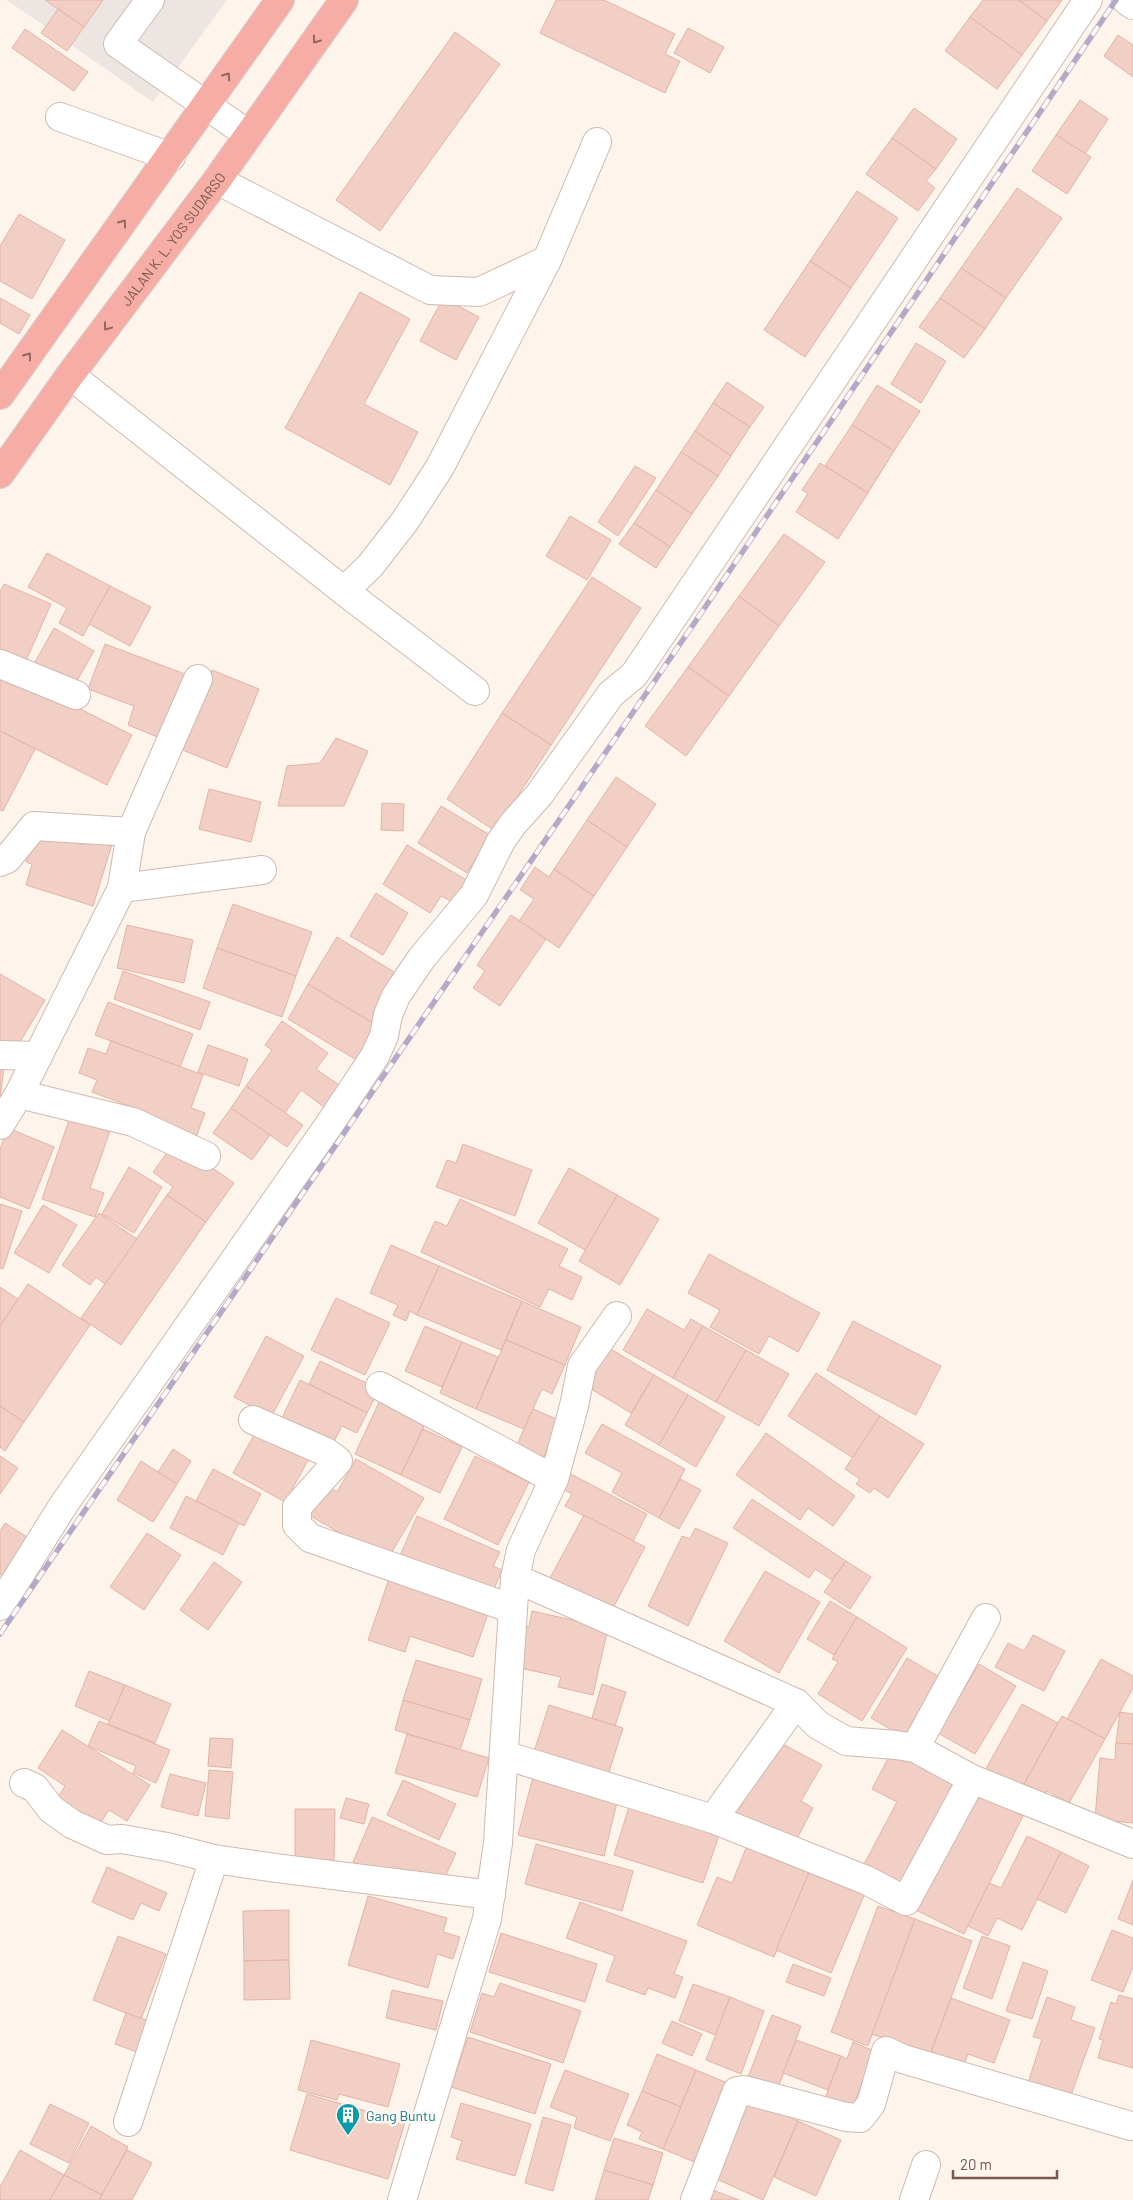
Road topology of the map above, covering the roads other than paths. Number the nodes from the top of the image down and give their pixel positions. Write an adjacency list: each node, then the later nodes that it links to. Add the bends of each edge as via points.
1 (150, 0): 7 (street, via 118,44)
2 (280, 0): 7 (highway, one-way to 2)
3 (344, 0): 9 (highway, JALAN K. L. YOS SUDARSO, one-way to 9)
4 (1088, 0): 36 (street, via 634,675 611,694 539,795 501,840 474,895 421,959 396,996 375,1056 64,1504)
5 (1126, 0): 6 (street)
6 (1133, 6)
7 (206, 105): 9 (street); 11 (highway)
8 (60, 117): 11 (street)
9 (249, 135): 12 (highway, JALAN K. L. YOS SUDARSO)
10 (597, 142): 13 (street)
11 (171, 157): 15 (highway, one-way to 11)
12 (217, 180): 13 (street, via 430,290 479,292); 14 (highway, JALAN K. L. YOS SUDARSO, one-way to 14)
13 (547, 260): 17 (street, via 440,467 405,521 370,566)
14 (70, 375): 16 (highway, JALAN K. L. YOS SUDARSO); 17 (street)
15 (0, 395)
16 (0, 474)
17 (344, 591): 20 (street)
18 (0, 664): 21 (street)
19 (198, 679): 22 (street)
20 (475, 692)
21 (76, 695)
22 (131, 832): 23 (street, via 34,826 7,860); 25 (street)
23 (0, 862)
24 (262, 870): 25 (street)
25 (122, 888): 27 (street)
26 (0, 1055): 27 (street)
27 (38, 1056): 28 (street)
28 (19, 1094): 29 (street); 30 (street, via 133,1122)
29 (0, 1125)
30 (206, 1156)
31 (617, 1316): 34 (street, via 582,1366)
32 (380, 1386): 34 (street)
33 (253, 1420): 37 (street, via 326,1452 338,1461 297,1507 297,1525 310,1538)
34 (554, 1479): 35 (street, via 522,1550)
35 (515, 1578): 37 (street); 39 (street)
36 (0, 1606)
37 (513, 1609): 41 (street)
38 (986, 1618): 40 (street)
39 (796, 1703): 40 (street, via 818,1724 846,1741); 44 (street)
40 (915, 1748): 42 (street)
41 (504, 1755): 44 (street); 47 (street)
42 (972, 1779): 44 (street, via 906,1900 866,1880); 45 (street)
43 (24, 1783): 46 (street, via 35,1788 52,1809 72,1824 107,1840 149,1843)
44 (713, 1818)
45 (1133, 1844)
46 (214, 1859): 47 (street); 48 (street)
47 (491, 1895): 51 (street, via 487,1920)
48 (128, 2122)
49 (1131, 2126): 52 (street, via 903,2059 886,2051 871,2104 860,2118 737,2091)
50 (926, 2165): 53 (street)
51 (402, 2200)
52 (695, 2200)
53 (914, 2200)

